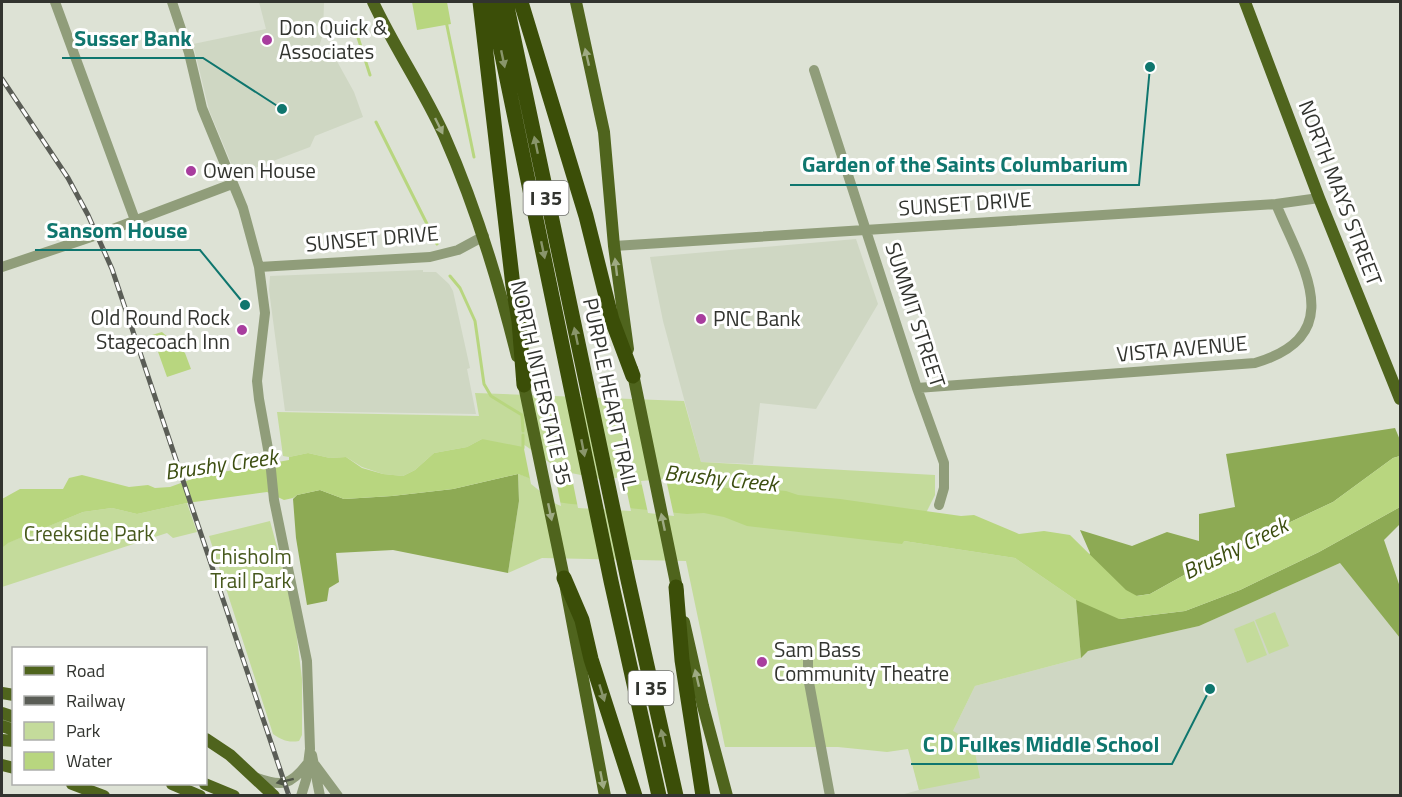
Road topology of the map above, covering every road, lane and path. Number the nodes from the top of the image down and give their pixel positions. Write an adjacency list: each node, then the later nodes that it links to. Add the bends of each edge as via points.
1 (55, 2): 14 (street)
2 (172, 2): 11 (street, via 202,108)
3 (373, 2): 16 (main road, NORTH INTERSTATE 35, one-way to 16, via 443,134)
4 (480, 2): 22 (highway)
5 (491, 2): 44 (highway, PURPLE HEART TRAIL / I 35, one-way to 44)
6 (506, 2): 45 (highway, PURPLE HEART TRAIL / I 35, one-way to 6)
7 (521, 2): 20 (highway, via 586,216 612,320)
8 (576, 2): 17 (main road, one-way to 8, via 604,132)
9 (1245, 2): 12 (main road, NORTH MAYS STREET)
10 (814, 70): 15 (street, SUMMIT STREET)
11 (232, 184): 14 (street); 19 (street)
12 (1319, 198): 13 (street, SUNSET DRIVE); 23 (main road, NORTH MAYS STREET)
13 (1276, 204): 15 (street, SUNSET DRIVE); 21 (street, VISTA AVENUE, via 1308,280 1313,304 1301,338 1282,354 1255,363)
14 (135, 220): 18 (street)
15 (867, 230): 17 (street, SUNSET DRIVE); 21 (street, SUMMIT STREET)
16 (484, 236): 19 (street, SUNSET DRIVE, via 458,250 430,257); 22 (main road, NORTH INTERSTATE 35)
17 (614, 246): 20 (main road, one-way to 17)
18 (2, 267)
19 (259, 267): 29 (street, via 265,313 257,381 274,501 304,642)
20 (634, 382): 26 (main road, one-way to 20)
21 (917, 388): 24 (street, SUMMIT STREET, via 944,463)
22 (525, 389): 25 (main road, NORTH INTERSTATE 35, one-way to 25)
23 (1401, 399)
24 (939, 505)
25 (564, 578): 42 (main road, NORTH INTERSTATE 35, one-way to 42); 43 (highway, one-way to 43, via 582,620)
26 (676, 583): 46 (highway, via 682,660); 47 (main road, one-way to 26)
27 (808, 655): 48 (street, via 808,677)
28 (207, 740): 30 (main road)
29 (311, 764): 30 (street, one-way to 30, via 285,783); 39 (street); 40 (street); 41 (street)
30 (255, 778): 37 (main road); 38 (main road)
31 (207, 784): 36 (main road)
32 (77, 785): 34 (main road)
33 (177, 785): 35 (main road)
34 (104, 795)
35 (200, 795)
36 (234, 795)
37 (259, 795)
38 (274, 795)
39 (301, 795)
40 (320, 795)
41 (338, 795)
42 (605, 795)
43 (636, 795)
44 (659, 795)
45 (676, 795)
46 (703, 795)
47 (727, 795)
48 (830, 795)

